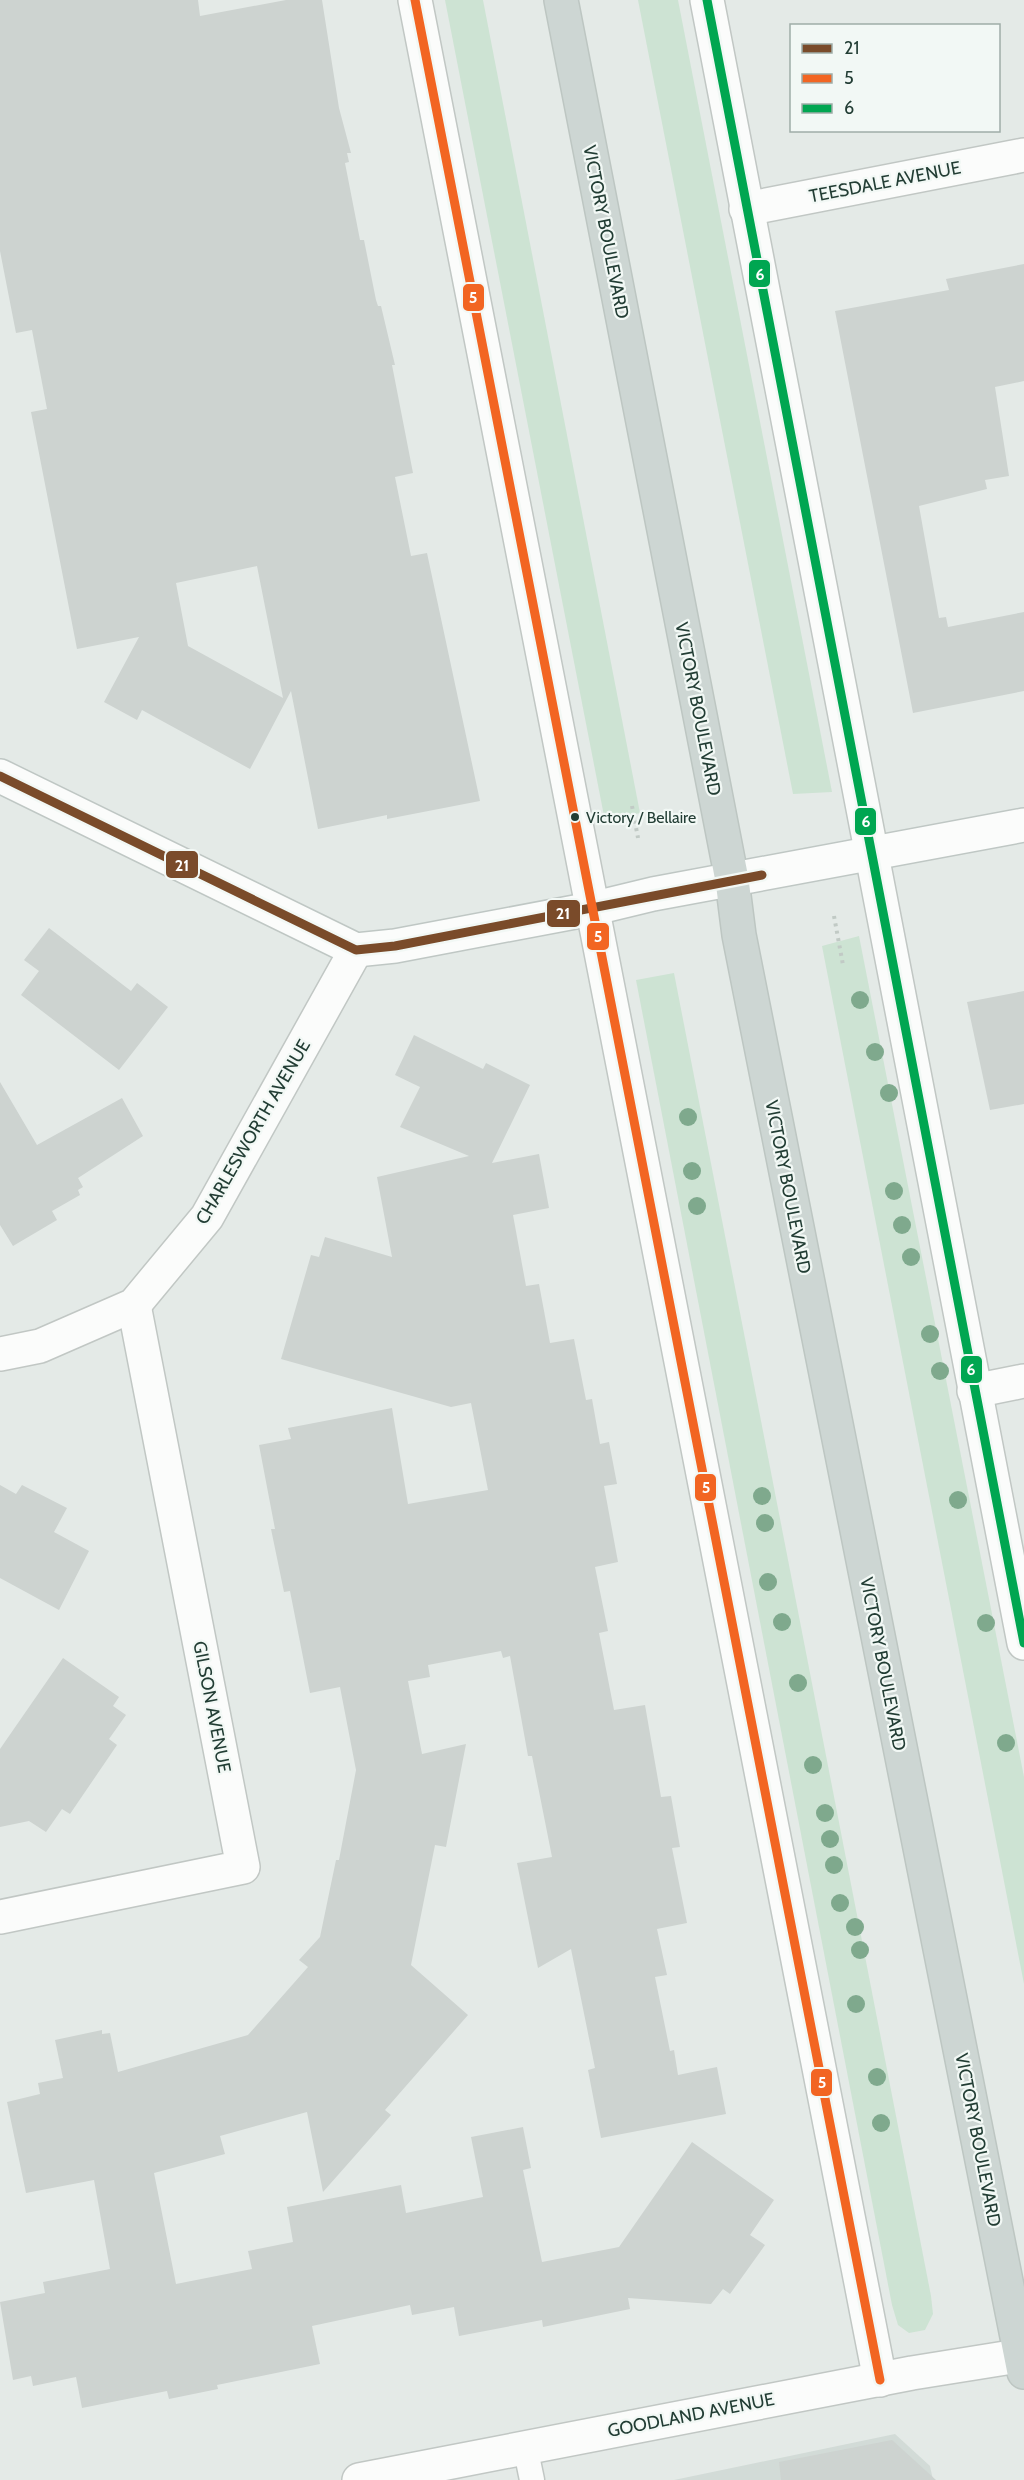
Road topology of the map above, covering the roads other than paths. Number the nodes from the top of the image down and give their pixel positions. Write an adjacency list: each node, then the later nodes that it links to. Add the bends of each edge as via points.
1 (415, 0): 10 (street)
2 (561, 0): 9 (main road, VICTORY BOULEVARD)
3 (707, 0): 5 (street)
4 (1024, 155): 5 (street, TEESDALE AVENUE)
5 (746, 209): 8 (street)
6 (1, 772): 11 (street)
7 (1024, 825): 8 (street)
8 (870, 855): 9 (street); 15 (street)
9 (732, 880): 10 (street); 18 (main road, VICTORY BOULEVARD, via 739,935 805,1275)
10 (591, 909): 11 (street); 19 (street)
11 (356, 950): 12 (street, CHARLESWORTH AVENUE, via 207,1218)
12 (134, 1305): 13 (street, CHARLESWORTH AVENUE, via 40,1346); 17 (street, GILSON AVENUE, via 243,1866)
13 (0, 1354)
14 (1024, 1381): 15 (street)
15 (974, 1391): 16 (street)
16 (1024, 1642)
17 (0, 1917)
18 (1023, 2361): 19 (street, GOODLAND AVENUE)
19 (880, 2380): 20 (street, GOODLAND AVENUE)
20 (525, 2446): 21 (street, GOODLAND AVENUE); 22 (lane)
21 (359, 2480)
22 (532, 2480)

